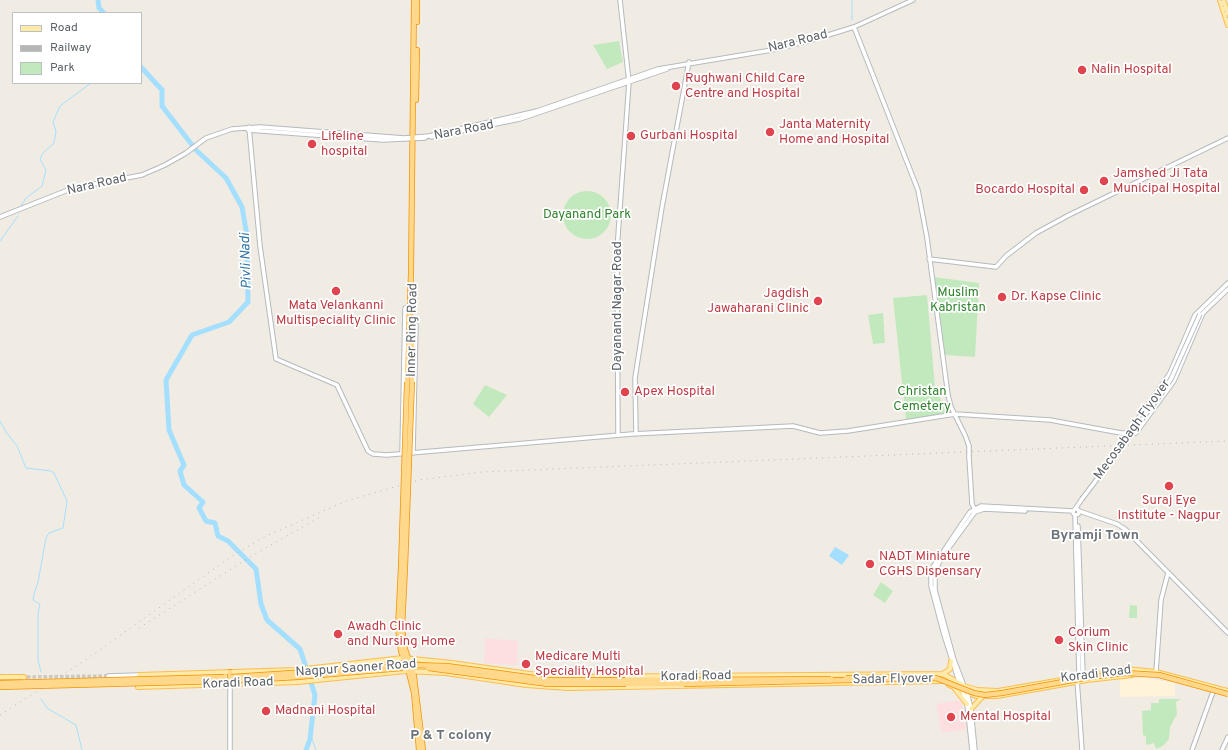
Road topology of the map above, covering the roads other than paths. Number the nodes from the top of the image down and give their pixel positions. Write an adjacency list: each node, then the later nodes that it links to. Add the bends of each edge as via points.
1 (414, 0): 16 (highway, Inner Ring Road)
2 (417, 0): 16 (highway, Inner Ring Road)
3 (620, 0): 13 (street, Dayanand Nagar Road)
4 (913, 0): 10 (street, Nara Road)
5 (1219, 0): 9 (main road); 11 (street)
6 (1224, 0): 7 (street); 8 (main road)
7 (1228, 10)
8 (1228, 13)
9 (1228, 25)
10 (854, 27): 12 (street, Nara Road, via 776,49); 18 (street, via 918,190)
11 (1228, 28)
12 (689, 62): 13 (street, Nara Road); 27 (street, via 635,378)
13 (629, 80): 16 (street, Nara Road, via 544,109); 16 (street, Nara Road, via 518,120); 28 (street, Dayanand Nagar Road, via 617,250)
14 (248, 129): 16 (street, Nara Road, via 383,140); 17 (street, Nara Road, via 232,129 198,143 165,165 142,175 73,188); 30 (street, via 260,246 276,360 337,385 368,451 373,454)
15 (1228, 138): 18 (street, via 1036,233 996,267)
16 (414, 139): 21 (highway, Inner Ring Road); 23 (highway, Inner Ring Road)
17 (0, 217)
18 (929, 259): 25 (street, via 944,371)
19 (1228, 283): 22 (street)
20 (1228, 289): 22 (street)
21 (410, 306): 24 (highway, Inner Ring Road); 30 (street, via 405,308)
22 (1201, 312): 26 (street, via 1191,321 1170,373); 26 (street, via 1174,381 1136,433); 32 (street, Mecosabagh Flyover, bridge, via 1171,379 1081,499)
23 (412, 324): 24 (highway, Inner Ring Road); 29 (street, via 416,325)
24 (410, 382): 37 (highway, Inner Ring Road, bridge, via 403,568 398,628)
25 (954, 414): 26 (street, via 1050,420); 27 (street, via 912,422 820,433 793,426); 31 (street, bridge, via 969,446)
26 (1128, 433)
27 (636, 434): 28 (street)
28 (618, 435): 29 (street)
29 (413, 452): 30 (street)
30 (402, 453)
31 (975, 510): 32 (street, via 981,506); 34 (street, via 967,515 933,567 931,582)
32 (1076, 512): 33 (street, via 1118,524); 49 (street)
33 (1168, 573): 35 (street); 43 (street, via 1161,600)
34 (944, 628): 38 (street); 57 (street)
35 (1228, 633)
36 (397, 658): 37 (main road, Koradi Road); 40 (main road, Koradi Road); 41 (main road)
37 (405, 658): 39 (main road, Koradi Road); 42 (highway, Inner Ring Road)
38 (951, 661): 45 (main road, via 950,669); 57 (street)
39 (455, 663): 44 (main road); 54 (main road, Koradi Road, via 551,677)
40 (329, 666): 51 (main road); 52 (main road, Koradi Road)
41 (400, 671): 42 (main road, Koradi Road); 51 (main road, Koradi Road)
42 (410, 671): 44 (main road, Koradi Road); 69 (highway); 70 (highway, via 418,698)
43 (1156, 672): 49 (main road, Koradi Road, via 1126,669); 61 (main road, Koradi Road)
44 (455, 674): 54 (main road, Koradi Road, via 547,688 644,688)
45 (943, 674): 48 (main road, Koradi Road); 57 (main road, Koradi Road)
46 (139, 675): 47 (street); 52 (main road); 52 (main road, Koradi Road, via 138,687)
47 (108, 676)
48 (807, 676): 54 (main road, Koradi Road); 58 (main road)
49 (1079, 676): 55 (street); 57 (main road, Koradi Road, via 998,691 978,690)
50 (0, 677): 60 (main road, via 25,677 22,688)
51 (331, 677): 52 (main road, Koradi Road, via 298,682)
52 (229, 679): 53 (highway, Nagpur Saoner Road, bridge, via 412,665 447,666 550,680); 56 (highway, Nagpur Saoner Road, bridge); 60 (highway, Nagpur Saoner Road, bridge); 68 (street)
53 (626, 682): 54 (highway, Nagpur Saoner Road); 54 (highway, Nagpur Saoner Road)
54 (671, 682): 58 (main road, Koradi Road, via 679,687); 63 (highway, Sadar Flyover, bridge, via 936,678 985,695 1126,673 1159,675)
55 (1077, 682): 61 (main road, Koradi Road, via 1121,676 1151,676); 64 (main road, Koradi Road, via 1014,694); 73 (street)
56 (0, 683)
57 (962, 684): 62 (street)
58 (807, 685): 59 (main road, Koradi Road, via 938,681)
59 (953, 687): 62 (main road, Koradi Road); 65 (main road)
60 (0, 688)
61 (1214, 689): 63 (main road, Koradi Road); 74 (street)
62 (965, 693): 64 (main road, Koradi Road); 65 (street); 66 (street)
63 (1228, 693)
64 (982, 697): 66 (main road)
65 (967, 704): 71 (street)
66 (971, 709): 72 (street)
67 (1228, 737): 75 (street)
68 (230, 750)
69 (419, 750)
70 (423, 750)
71 (972, 750)
72 (975, 750)
73 (1082, 750)
74 (1192, 750)
75 (1222, 750)

